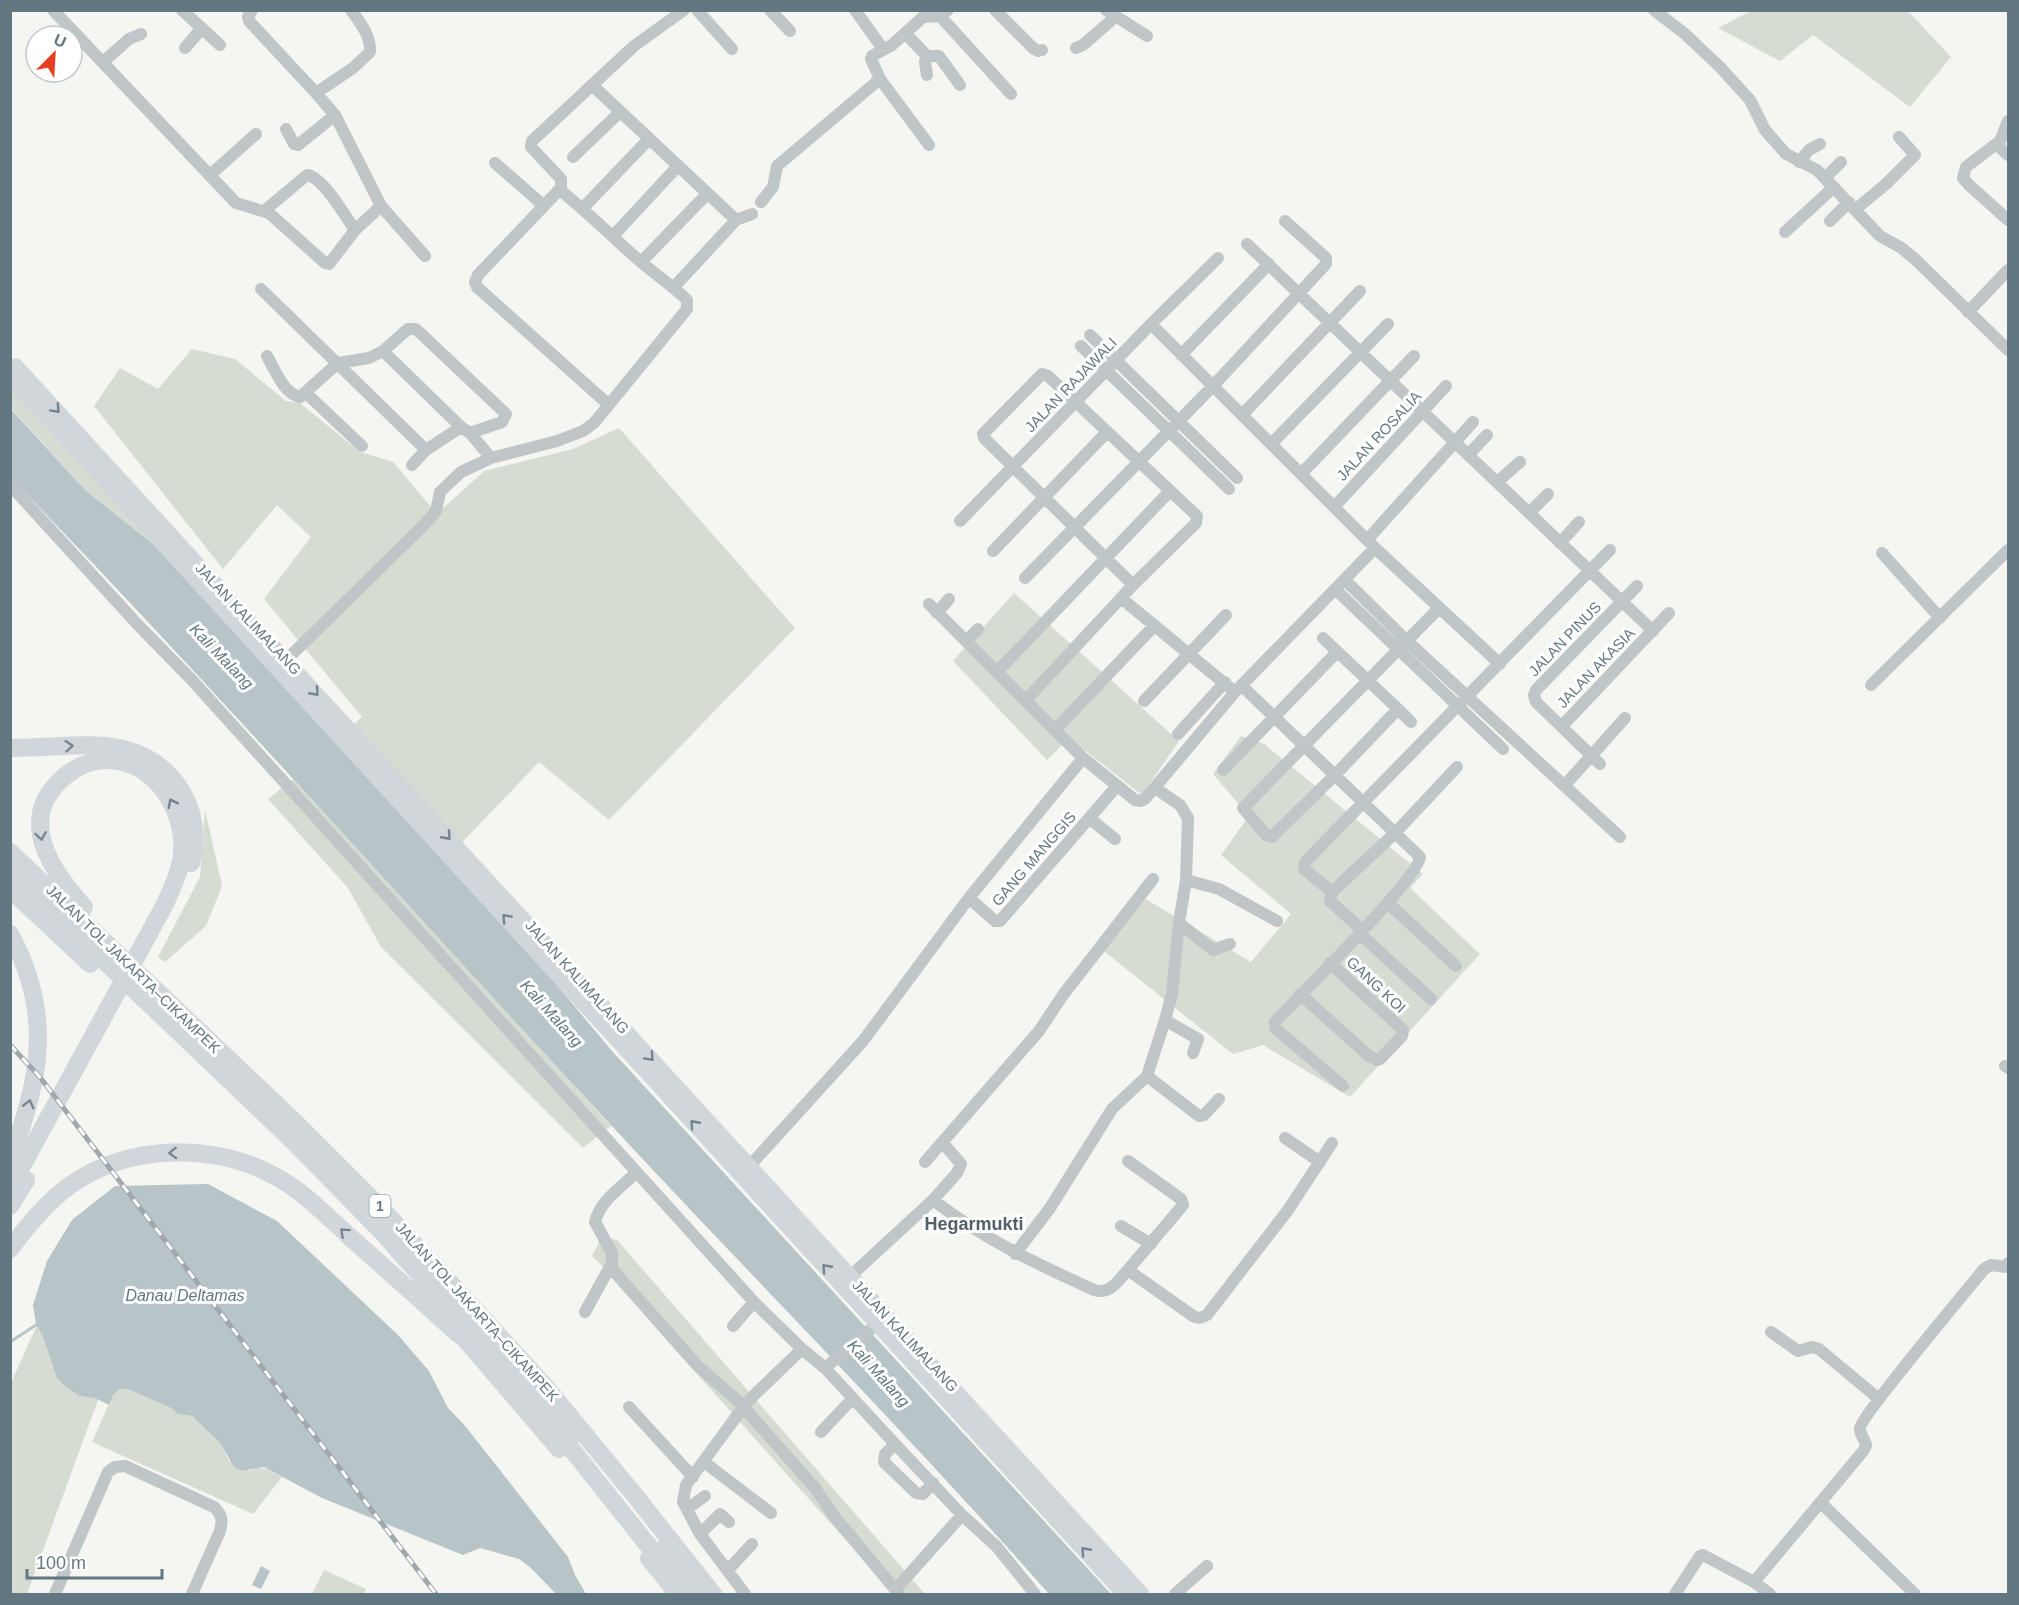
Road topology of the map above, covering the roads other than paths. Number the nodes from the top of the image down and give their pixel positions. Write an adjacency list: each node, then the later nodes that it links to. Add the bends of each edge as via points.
1 (52, 10): 26 (street)
2 (182, 10): 14 (street)
3 (252, 10): 31 (street, via 249,21)
4 (351, 10): 31 (street, via 365,30 370,52)
5 (684, 10): 30 (street, via 634,45)
6 (697, 10): 22 (street)
7 (770, 10): 15 (street)
8 (855, 10): 23 (street)
9 (995, 10): 24 (street, via 1033,48)
10 (1654, 10): 45 (street, via 1720,67 1750,100 1765,130 1786,154)
11 (944, 13): 12 (street); 32 (street)
12 (920, 14): 16 (street)
13 (1110, 14): 18 (street); 21 (street)
14 (202, 28): 19 (street); 20 (street)
15 (790, 31)
16 (905, 33): 23 (street); 25 (street)
17 (141, 34): 26 (street, via 129,39)
18 (1147, 36)
19 (220, 45)
20 (185, 48)
21 (1076, 48)
22 (732, 49)
23 (883, 49): 28 (street, via 871,58)
24 (1042, 50)
25 (927, 56): 27 (street); 29 (street, via 942,58)
26 (103, 62): 49 (street)
27 (927, 75)
28 (880, 79): 42 (street); 53 (street, via 777,165 773,187)
29 (960, 85)
30 (592, 86): 33 (street); 51 (street, via 531,144 531,149 561,180)
31 (316, 93): 34 (street)
32 (1011, 94)
33 (620, 112): 39 (street); 44 (street)
34 (335, 115): 36 (street, via 298,145); 55 (street)
35 (2008, 121): 41 (street)
36 (286, 129)
37 (256, 134): 49 (street)
38 (1899, 136): 54 (street, via 1915,155 1886,184)
39 (649, 139): 48 (street); 57 (street)
40 (1820, 144): 45 (street)
41 (1996, 144): 43 (street); 61 (street, via 1966,167 1963,178)
42 (929, 145)
43 (2008, 155)
44 (573, 157)
45 (1799, 162): 50 (street, via 1813,167)
46 (1840, 162): 50 (street)
47 (495, 163): 56 (street)
48 (678, 166): 52 (street); 66 (street)
49 (210, 175): 58 (street, via 237,203)
50 (1830, 182): 54 (street); 65 (street)
51 (560, 189): 56 (street); 57 (street)
52 (707, 194): 60 (street); 70 (street)
53 (761, 202)
54 (1853, 205): 63 (street); 77 (street, via 1880,236 1914,259)
55 (381, 206): 64 (street); 68 (street)
56 (543, 206): 98 (street, via 478,275 477,287)
57 (583, 208): 66 (street)
58 (264, 211): 64 (street, via 329,264); 64 (street, via 309,175 333,199)
59 (752, 214): 60 (street)
60 (736, 220): 73 (street)
61 (2008, 220)
62 (1285, 221): 76 (street, via 1327,261)
63 (1830, 221)
64 (355, 230)
65 (1785, 232)
66 (613, 236): 70 (street)
67 (1247, 244): 71 (street)
68 (425, 256)
69 (1218, 258): 79 (street, JALAN RAJAWALI)
70 (641, 262): 73 (street)
71 (1269, 264): 76 (street); 86 (street)
72 (2006, 277): 77 (street)
73 (674, 287): 98 (street, via 687,300 687,309)
74 (261, 289): 90 (street)
75 (1360, 291): 78 (street)
76 (1300, 294): 78 (street); 94 (street)
77 (1968, 312): 83 (street)
78 (1330, 323): 85 (street); 100 (street)
79 (1151, 324): 86 (street); 89 (street, JALAN RAJAWALI)
80 (1388, 324): 85 (street)
81 (1090, 335): 89 (street)
82 (1081, 346): 91 (street)
83 (2008, 350)
84 (383, 351): 90 (street, via 369,358); 103 (street); 103 (street, via 408,329 416,329 506,414 502,422)
85 (1360, 351): 93 (street); 108 (street)
86 (1181, 355): 94 (street)
87 (1414, 356): 93 (street)
88 (267, 357): 96 (street, via 291,393 300,397)
89 (1116, 360): 91 (street, JALAN RAJAWALI); 101 (street)
90 (338, 363): 96 (street); 110 (street)
91 (1106, 370): 97 (street, JALAN RAJAWALI); 104 (street)
92 (12, 371): 160 (main road, JALAN KALIMALANG)
93 (1390, 380): 99 (street); 117 (street)
94 (1213, 386): 100 (street); 101 (street)
95 (1446, 386): 99 (street, JALAN ROSALIA)
96 (306, 393): 109 (street)
97 (1076, 402): 105 (street); 116 (street, JALAN RAJAWALI); 116 (street, via 1044,374 983,434)
98 (609, 405): 112 (street, via 583,431)
99 (1423, 412): 107 (street); 125 (street, JALAN ROSALIA)
100 (1242, 415): 108 (street)
101 (1178, 421): 104 (street); 118 (street)
102 (1473, 422): 107 (street)
103 (465, 430): 110 (street); 112 (street)
104 (1169, 431): 113 (street); 121 (street)
105 (1107, 432): 113 (street); 124 (street)
106 (1487, 435): 111 (street)
107 (1455, 442): 111 (street); 131 (street)
108 (1271, 444): 117 (street)
109 (362, 446)
110 (426, 450): 115 (street)
111 (1468, 454): 119 (street)
112 (492, 458): 160 (street, via 461,472 447,484 440,492 434,514)
113 (1139, 461): 122 (street); 129 (street)
114 (1520, 462): 119 (street)
115 (412, 465)
116 (1014, 468): 124 (street); 127 (street, JALAN RAJAWALI)
117 (1301, 474): 125 (street)
118 (1238, 478)
119 (1497, 482): 126 (street)
120 (10, 485): 228 (street, via 198,687)
121 (1229, 489)
122 (1170, 491): 136 (street); 140 (street, via 1196,514 1197,521)
123 (1548, 494): 126 (street)
124 (1044, 498): 129 (street); 134 (street)
125 (1334, 507): 131 (street)
126 (1529, 513): 130 (street)
127 (960, 521)
128 (1579, 522): 130 (street)
129 (1074, 527): 136 (street); 138 (street)
130 (1560, 543): 137 (street)
131 (1371, 544): 139 (street); 146 (street)
132 (1610, 550): 137 (street)
133 (2008, 550): 149 (street)
134 (993, 551)
135 (1882, 553): 149 (street)
136 (1105, 557): 140 (street); 161 (street)
137 (1590, 572): 145 (street); 159 (street)
138 (1025, 578)
139 (1345, 580): 142 (street); 154 (street)
140 (1133, 585): 143 (street)
141 (1637, 586): 145 (street, JALAN PINUS)
142 (1336, 590): 156 (street); 165 (street)
143 (1121, 598): 150 (street); 167 (street)
144 (949, 599): 155 (street, via 933,609)
145 (1622, 602): 152 (street); 174 (street, JALAN PINUS, via 1536,690 1534,699)
146 (1439, 608): 154 (street); 159 (street)
147 (1669, 613): 152 (street, JALAN AKASIA)
148 (1226, 615): 158 (street)
149 (1940, 618): 164 (street)
150 (1154, 626): 158 (street); 175 (street)
151 (978, 629): 155 (street)
152 (1653, 631): 174 (street, JALAN AKASIA)
153 (1323, 638): 157 (street)
154 (1406, 640): 156 (street); 166 (street)
155 (966, 641): 161 (street)
156 (1397, 650): 162 (street); 169 (street)
157 (1337, 652): 162 (street); 171 (street)
158 (1190, 653): 163 (street); 168 (street)
159 (1500, 664): 166 (street)
160 (282, 665): 227 (main road, JALAN KALIMALANG)
161 (997, 672): 167 (street)
162 (1367, 681): 170 (street); 177 (street)
163 (1225, 682): 165 (street); 176 (street)
164 (1871, 685)
165 (1238, 689): 171 (street); 188 (street)
166 (1467, 696): 169 (street); 186 (street)
167 (1026, 700): 175 (street)
168 (1144, 701)
169 (1457, 707): 179 (street); 189 (street)
170 (1398, 709): 173 (street); 185 (street)
171 (1275, 718): 177 (street); 184 (street)
172 (1625, 718): 180 (street)
173 (1411, 722)
174 (1562, 726): 180 (street)
175 (1055, 730): 181 (street)
176 (1178, 734)
177 (1305, 746): 185 (street); 185 (street, via 1243,806 1266,835 1272,837)
178 (10, 748): 207 (highway, one-way to 207, via 119,747 152,761 175,782 191,813 195,846 180,893)
179 (1503, 749)
180 (1591, 754): 182 (street); 186 (street)
181 (1083, 758): 187 (street); 201 (street)
182 (1600, 764)
183 (1457, 767): 191 (street)
184 (1223, 770)
185 (1336, 774): 189 (street)
186 (1565, 785): 192 (street)
187 (1118, 786): 188 (street, via 1141,801); 190 (street, GANG MANGGIS)
188 (1155, 788): 198 (street, via 1180,805 1188,818)
189 (1365, 803): 191 (street); 200 (street, via 1304,864 1304,869)
190 (1089, 818): 193 (street); 201 (street, GANG MANGGIS, via 1000,921)
191 (1396, 832): 200 (street); 202 (street, via 1421,860)
192 (1620, 837)
193 (1115, 838)
194 (10, 852): 219 (highway, JALAN TOL JAKARTA–CIKAMPEK / 1)
195 (10, 860): 273 (highway, 1, via 380,1219 528,1386)
196 (10, 871): 272 (highway, 1, via 292,1140 382,1232 525,1393)
197 (1153, 879): 221 (street, via 1039,1031)
198 (1185, 880): 203 (street, via 1219,889); 204 (street)
199 (10, 889): 245 (highway, JALAN TOL JAKARTA–CIKAMPEK / 1, via 291,1152)
200 (1332, 892): 205 (street, via 1330,901)
201 (969, 898): 227 (street, via 863,1041)
202 (1388, 903): 205 (street); 210 (street)
203 (1277, 921)
204 (1179, 924): 208 (street, via 1213,951); 213 (street, via 1172,994)
205 (1360, 932): 209 (street); 212 (street)
206 (10, 934): 223 (highway, one-way to 206, via 26,1117 39,1049 31,980)
207 (152, 938): 214 (highway); 219 (highway, one-way to 219, via 179,869 183,843 178,816 162,788 142,771 124,762 92,762 70,772 44,804 40,836 52,867 101,927 281,1100)
208 (1230, 944)
209 (1330, 963): 211 (street); 211 (street, GANG KOI, via 1402,1030 1402,1036 1380,1059 1369,1056)
210 (1456, 966)
211 (1300, 994): 217 (street, via 1275,1028)
212 (1431, 999)
213 (1165, 1020): 215 (street, via 1198,1039); 216 (street)
214 (98, 1040): 229 (highway); 231 (highway)
215 (1193, 1053)
216 (1147, 1076): 218 (street, via 1199,1116); 235 (street, via 1112,1108 1050,1208)
217 (1343, 1086)
218 (1219, 1099)
219 (297, 1124): 274 (highway, JALAN TOL JAKARTA–CIKAMPEK / 1, via 382,1209 544,1385)
220 (1285, 1138): 226 (street)
221 (942, 1142): 225 (street); 230 (street, via 961,1164)
222 (1332, 1143): 226 (street)
223 (10, 1160)
224 (1128, 1161): 233 (street, via 1182,1200 1182,1207)
225 (925, 1162)
226 (1320, 1162): 238 (street, via 1207,1315 1197,1318)
227 (746, 1171): 239 (main road, JALAN KALIMALANG)
228 (636, 1173): 237 (street, via 604,1203 595,1222 612,1253); 240 (street)
229 (10, 1188)
230 (933, 1200): 235 (street); 239 (street)
231 (10, 1206)
232 (1121, 1226): 233 (street)
233 (1151, 1244): 238 (street)
234 (10, 1249): 245 (highway, one-way to 234, via 294,1188 258,1168 213,1154 153,1154 92,1173 44,1208)
235 (1015, 1254): 238 (street, via 1101,1292 1109,1290)
236 (2008, 1263): 249 (street, via 2006,1267 1991,1265 1984,1269)
237 (611, 1268): 241 (street); 251 (street, via 698,1366)
238 (1128, 1270)
239 (846, 1281): 243 (main road, JALAN KALIMALANG); 278 (main road, JALAN KALIMALANG)
240 (754, 1302): 242 (street); 246 (street)
241 (585, 1312)
242 (733, 1326)
243 (872, 1328): 247 (street); 277 (main road, JALAN KALIMALANG, one-way to 243)
244 (1771, 1332): 249 (street, via 1798,1351 1819,1349)
245 (466, 1341): 271 (highway, JALAN TOL JAKARTA–CIKAMPEK / 1)
246 (802, 1349): 247 (street); 251 (street)
247 (829, 1365): 248 (street)
248 (853, 1398): 252 (street); 253 (street)
249 (1879, 1399): 258 (street, via 1861,1424 1864,1450)
250 (629, 1407): 255 (street)
251 (743, 1408): 254 (street); 268 (street, via 815,1488)
252 (821, 1432)
253 (895, 1444): 256 (street); 256 (street, via 885,1454 884,1462 916,1493 925,1493)
254 (704, 1462): 255 (street); 260 (street)
255 (693, 1477): 259 (street, via 682,1498)
256 (933, 1483): 261 (street)
257 (705, 1496): 259 (street)
258 (1821, 1503): 267 (street); 282 (street)
259 (687, 1509): 263 (street)
260 (771, 1513)
261 (962, 1515): 268 (street); 276 (street, via 997,1547)
262 (729, 1522): 263 (street, via 720,1514)
263 (700, 1534): 266 (street)
264 (752, 1544): 266 (street)
265 (1208, 1566): 279 (street)
266 (728, 1570): 275 (street)
267 (1754, 1582): 280 (street, via 1702,1555); 281 (street)
268 (897, 1592)
269 (55, 1594): 270 (street, via 108,1472 125,1466 220,1513 220,1531)
270 (192, 1594)
271 (678, 1594)
272 (686, 1594)
273 (696, 1594)
274 (712, 1594)
275 (745, 1594)
276 (1035, 1594)
277 (1124, 1594)
278 (1142, 1594)
279 (1175, 1594)
280 (1675, 1594)
281 (1770, 1594)
282 (1915, 1594)

